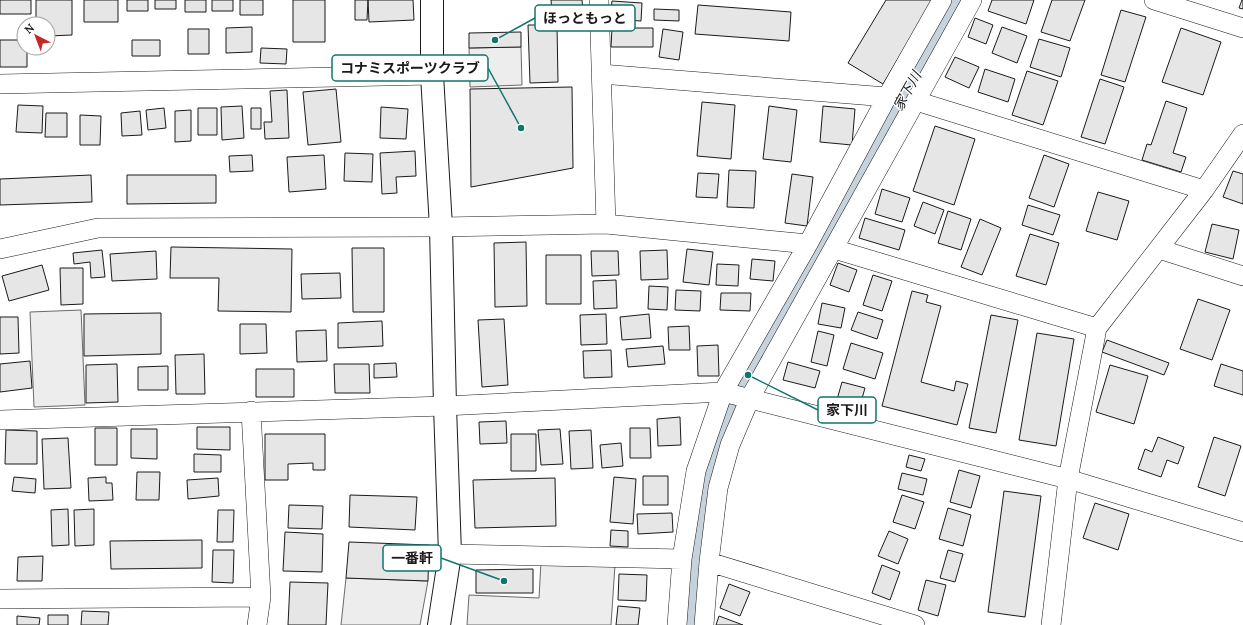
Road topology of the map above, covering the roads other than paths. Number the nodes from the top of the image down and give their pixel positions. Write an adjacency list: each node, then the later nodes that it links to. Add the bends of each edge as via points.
1 (432, 0): 8 (street)
2 (599, 0): 7 (street)
3 (942, 0): 10 (street)
4 (972, 0): 11 (street)
5 (1154, 0): 6 (street)
6 (1243, 28)
7 (601, 74): 10 (street); 14 (street)
8 (432, 75): 9 (street); 15 (street)
9 (0, 84)
10 (887, 97): 16 (street)
11 (916, 101): 13 (street); 18 (street)
12 (1243, 134): 13 (street)
13 (1204, 190): 19 (street)
14 (606, 224): 15 (street); 16 (street)
15 (441, 227): 17 (street, via 98,228); 24 (street)
16 (808, 244): 22 (street)
17 (0, 249)
18 (834, 249): 21 (street); 23 (street)
19 (1159, 249): 20 (street); 21 (street)
20 (1243, 276)
21 (1097, 328): 27 (street)
22 (723, 392): 23 (street); 24 (street); 30 (street, via 696,471)
23 (750, 398): 27 (street); 31 (street, via 730,445 718,488)
24 (445, 406): 25 (street); 29 (street)
25 (251, 411): 26 (street); 32 (street)
26 (0, 420)
27 (1068, 479): 28 (street); 39 (street)
28 (1243, 532)
29 (450, 554): 30 (street); 35 (street)
30 (682, 559): 36 (street)
31 (709, 562): 37 (street); 38 (street)
32 (261, 597): 33 (street); 34 (street)
33 (0, 599)
34 (256, 625)
35 (439, 625)
36 (676, 625)
37 (704, 625)
38 (916, 625)
39 (1051, 625)

